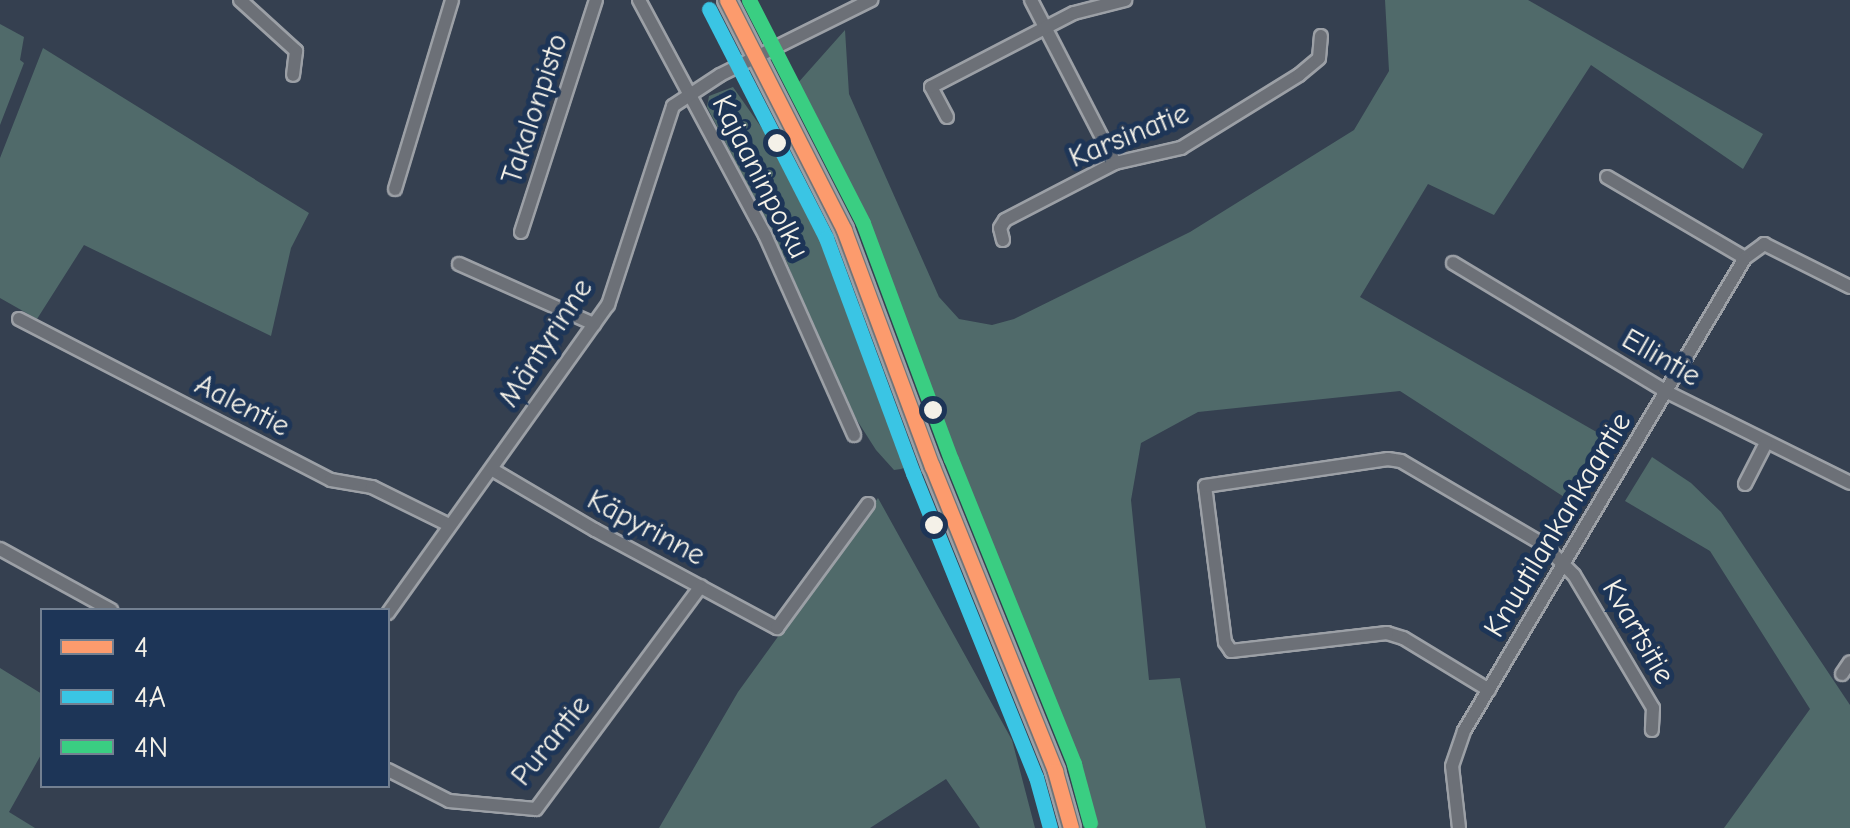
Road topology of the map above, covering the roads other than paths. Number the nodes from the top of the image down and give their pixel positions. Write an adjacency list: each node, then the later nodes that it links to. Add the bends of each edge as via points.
1 (240, 0): 12 (street, via 296,51)
2 (452, 0): 17 (street)
3 (596, 0): 18 (street, Takalonpisto)
4 (639, 0): 13 (street, Kajaaninpolku)
5 (727, 0): 11 (main road)
6 (871, 0): 11 (street)
7 (1032, 0): 9 (street)
8 (1125, 0): 9 (street)
9 (1046, 28): 14 (street, via 931,87); 15 (street)
10 (1321, 36): 15 (street, Karsinatie, via 1313,65 1215,128 1170,153)
11 (759, 56): 13 (street); 42 (main road, via 844,230 1056,771)
12 (294, 75)
13 (688, 92): 25 (street, Mäntyrinne, via 660,137 608,304); 27 (street, Kajaaninpolku, via 765,235)
14 (947, 118)
15 (1114, 163): 19 (street, Karsinatie, via 1005,220)
16 (1606, 177): 20 (street)
17 (395, 189)
18 (522, 232)
19 (1003, 240)
20 (1745, 258): 23 (street, via 1764,244); 26 (street, Knuutilankankaantie)
21 (1453, 263): 26 (street, Ellintie)
22 (459, 264): 25 (street)
23 (1850, 287)
24 (19, 319): 33 (street, Aalentie, via 332,480 372,487)
25 (594, 324): 29 (street, Mäntyrinne)
26 (1667, 392): 28 (street, Ellintie); 35 (street, Knuutilankankaantie)
27 (854, 435)
28 (1766, 442): 30 (street, Ellintie); 31 (street)
29 (493, 470): 33 (street, Mäntyrinne); 36 (street, Käpyrinne)
30 (1850, 482)
31 (1745, 484)
32 (868, 504): 36 (street, Käpyrinne, via 776,628)
33 (447, 524): 38 (street, Mäntyrinne)
34 (0, 549): 37 (street)
35 (1564, 565): 39 (street, Knuutilankankaantie); 39 (street, Kvartsitie, via 1544,545 1401,461 1205,486 1231,651 1387,634); 40 (street, Kvartsitie, via 1654,708)
36 (701, 586): 41 (street, Purantie, via 536,809 449,800)
37 (107, 608)
38 (390, 610)
39 (1489, 690): 43 (street, Knuutilankankaantie, via 1452,766)
40 (1652, 730)
41 (390, 771)
42 (1071, 828)
43 (1459, 828)

